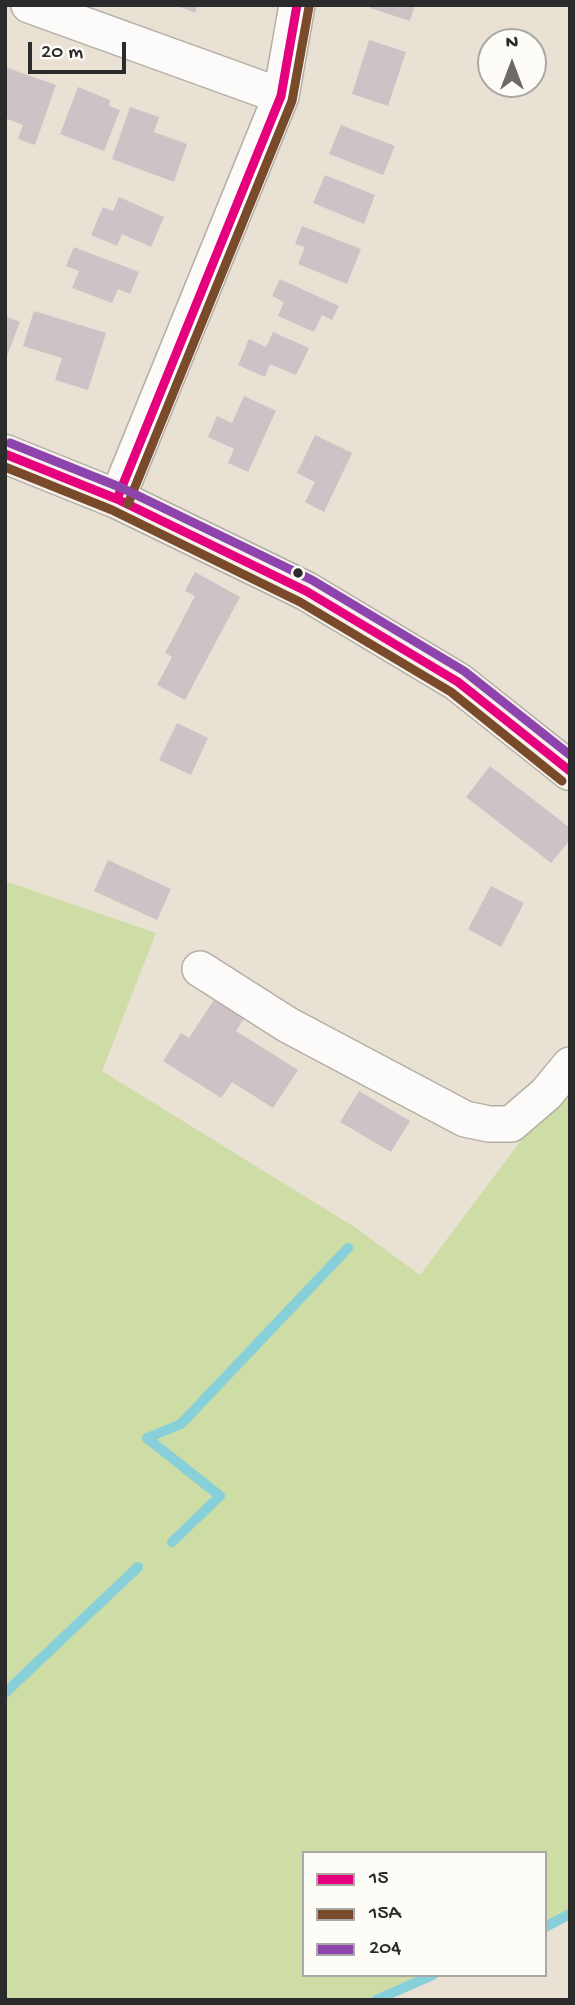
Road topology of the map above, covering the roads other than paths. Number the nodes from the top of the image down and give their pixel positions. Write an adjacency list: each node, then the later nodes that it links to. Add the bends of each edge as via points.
1 (29, 5): 3 (street)
2 (297, 5): 3 (street)
3 (281, 96): 5 (street)
4 (5, 454): 5 (street)
5 (117, 499): 6 (street, via 306,592 458,682)
6 (570, 771)
7 (201, 969): 8 (street, via 288,1025 465,1119 511,1124 546,1094)
8 (570, 1065)

